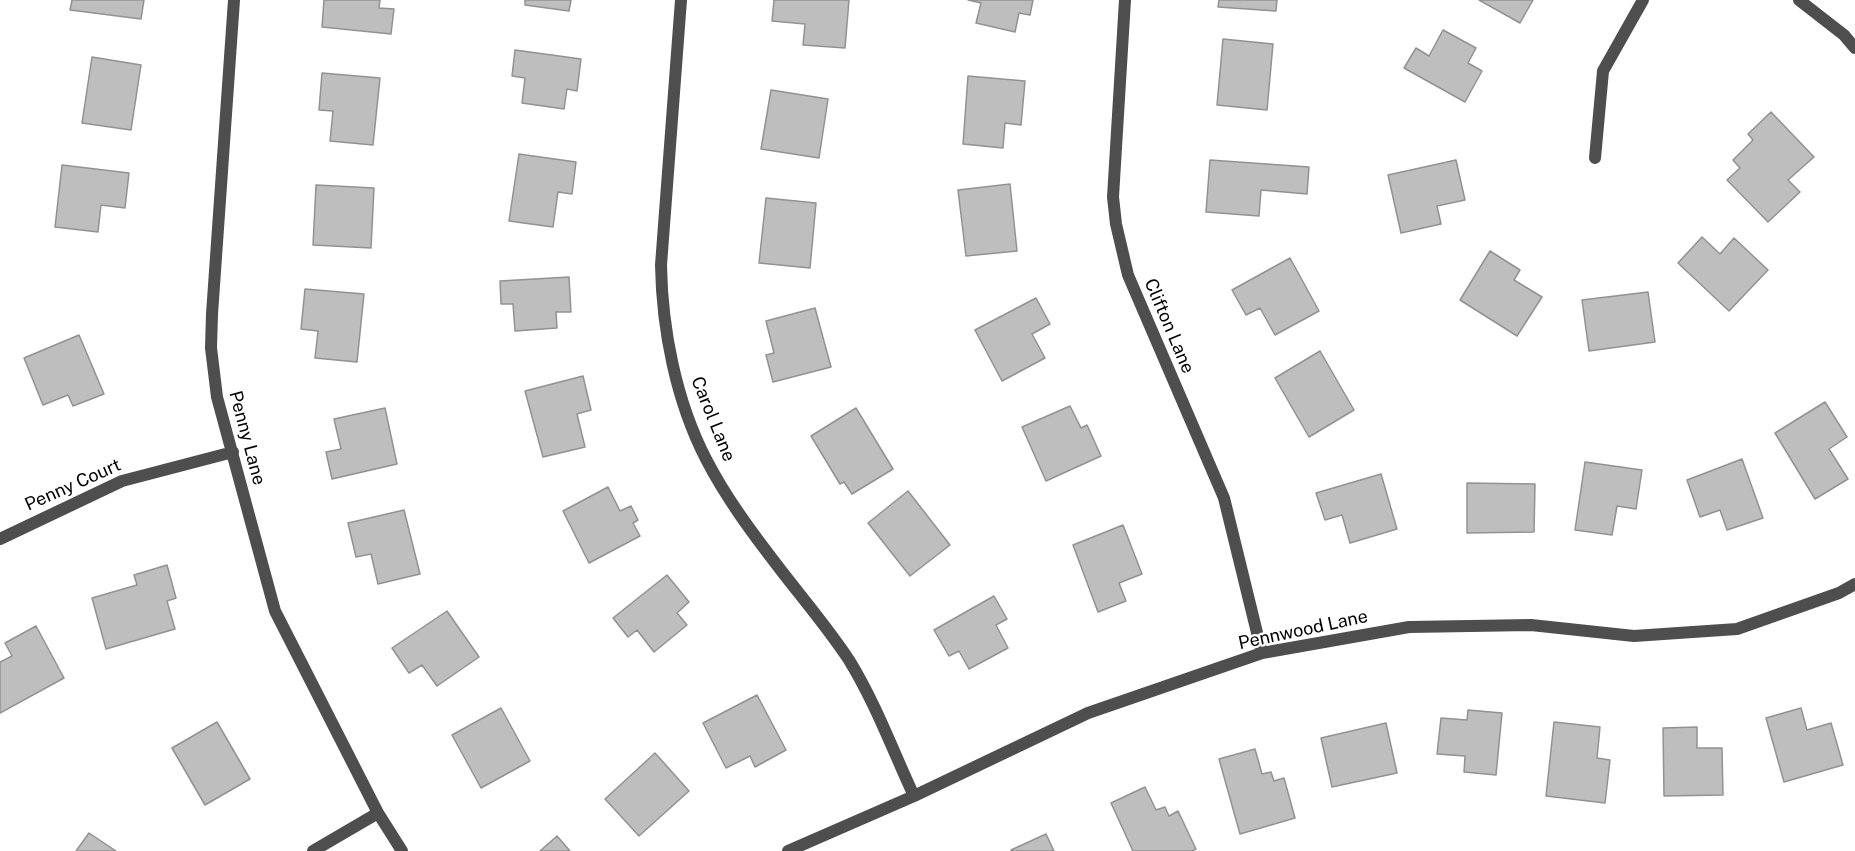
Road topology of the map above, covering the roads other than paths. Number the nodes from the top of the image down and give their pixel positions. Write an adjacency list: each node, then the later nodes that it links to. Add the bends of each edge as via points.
1 (234, 0): 8 (street, Penny Lane, via 211,348 217,397)
2 (681, 0): 12 (street, Carol Lane, via 661,265 666,331 678,383 694,432 719,482 849,660)
3 (1125, 0): 11 (street, Clifton Lane, via 1113,197 1116,224 1128,275 1224,498)
4 (1643, 0): 7 (street, via 1603,71)
5 (1798, 0): 6 (street)
6 (1855, 48)
7 (1595, 158)
8 (233, 452): 9 (street, Penny Court, via 122,481); 13 (street, Penny Lane, via 275,611)
9 (0, 539)
10 (1855, 584): 11 (street, Pennwood Lane, via 1737,629 1634,636 1531,625 1410,627)
11 (1262, 653): 12 (street, Pennwood Lane, via 1088,713)
12 (914, 796): 16 (street, Pennwood Lane)
13 (378, 813): 14 (street); 15 (street, Penny Lane)
14 (313, 851)
15 (402, 851)
16 (788, 851)

